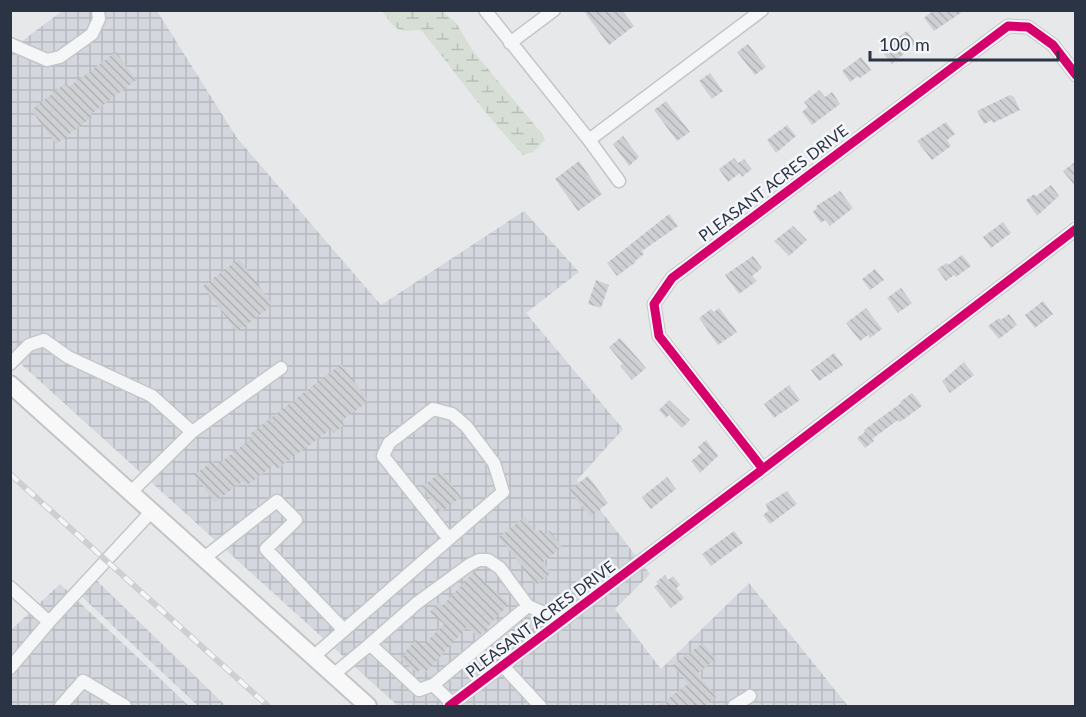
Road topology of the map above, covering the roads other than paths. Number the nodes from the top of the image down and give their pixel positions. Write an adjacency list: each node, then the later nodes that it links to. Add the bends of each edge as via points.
1 (98, 10): 6 (street, via 99,19 92,34 60,57 47,60)
2 (485, 10): 5 (street)
3 (554, 10): 5 (street)
4 (762, 10): 8 (street)
5 (510, 43): 8 (street)
6 (10, 44)
7 (1076, 75): 15 (street, PLEASANT ACRES DRIVE, via 1053,45 1028,27 1008,26 672,278 654,304 659,336)
8 (589, 140): 9 (street)
9 (619, 181)
10 (1076, 229): 15 (street, PLEASANT ACRES DRIVE)
11 (10, 364): 14 (street, via 29,345 44,340 68,357 152,396)
12 (281, 368): 14 (street)
13 (10, 384): 16 (main road)
14 (192, 432): 16 (street)
15 (763, 469): 22 (street, PLEASANT ACRES DRIVE)
16 (131, 492): 17 (main road)
17 (152, 511): 19 (main road); 23 (street)
18 (449, 539): 18 (street, via 503,492 494,463 466,426 452,414 433,409 388,443 383,456); 24 (street)
19 (204, 558): 24 (street, via 277,501 296,520 266,549); 26 (main road)
20 (10, 587): 23 (street)
21 (528, 606): 22 (street); 25 (street, via 500,568 488,560 479,560 417,603); 30 (street)
22 (563, 621): 27 (street, PLEASANT ACRES DRIVE)
23 (49, 622): 28 (street)
24 (344, 630): 26 (street)
25 (368, 646): 29 (street); 30 (street, via 419,690)
26 (313, 657): 29 (main road)
27 (503, 666): 32 (street, PLEASANT ACRES DRIVE); 36 (street)
28 (10, 668)
29 (333, 675): 35 (main road)
30 (433, 685): 32 (street)
31 (750, 696): 37 (street)
32 (451, 705)
33 (61, 706): 34 (street, via 83,681)
34 (124, 706)
35 (368, 706)
36 (540, 706)
37 (734, 706)

